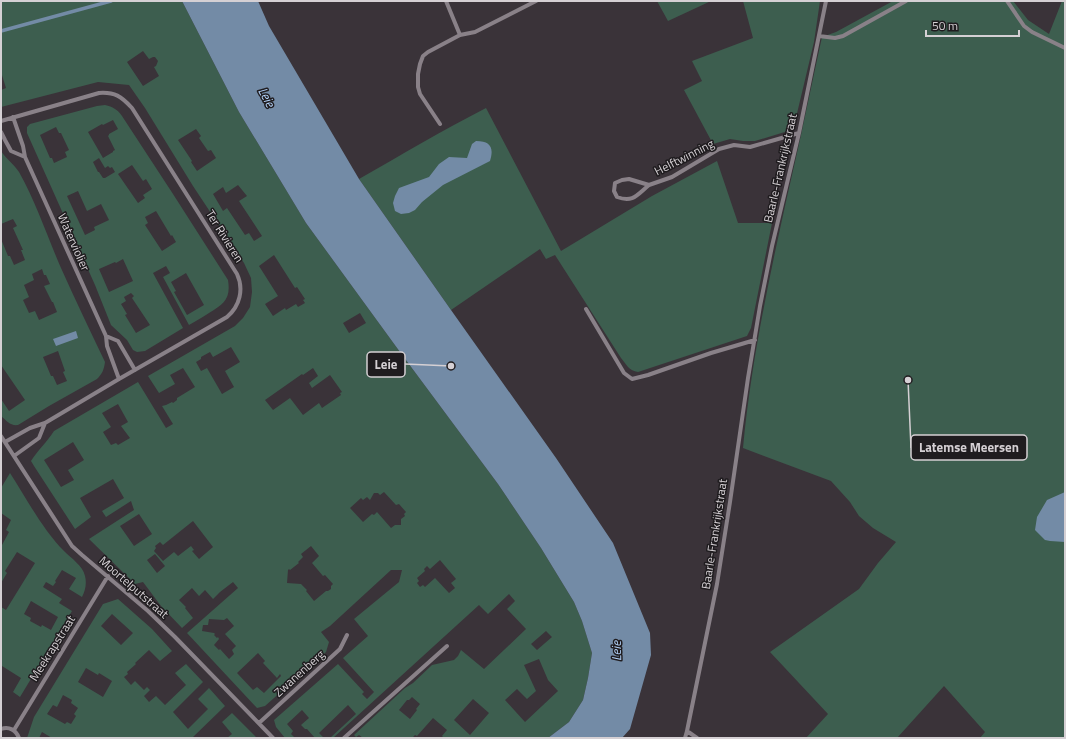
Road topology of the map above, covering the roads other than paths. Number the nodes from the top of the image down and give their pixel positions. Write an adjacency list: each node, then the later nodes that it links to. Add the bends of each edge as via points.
1 (446, 1): 6 (street)
2 (536, 1): 6 (street, via 475,32)
3 (826, 1): 7 (street, Baarle-Frankrijkstraat)
4 (906, 1): 7 (street, via 843,36)
5 (1007, 1): 8 (street, via 1024,26)
6 (460, 35): 11 (street, via 428,52 420,64 420,94)
7 (819, 36): 13 (street, Baarle-Frankrijkstraat)
8 (1065, 48)
9 (13, 117): 10 (street, Ter Rivieren); 14 (street, Waterviolier); 19 (street, Ter Rivieren, via 99,93 119,96 132,108 240,280 239,300 232,313)
10 (1, 121)
11 (440, 124)
12 (1, 132): 14 (street, via 11,151)
13 (799, 133): 15 (street, Helftwinning, via 750,147 734,145 719,150 672,177); 18 (street, Baarle-Frankrijkstraat, via 772,246)
14 (25, 156): 17 (street, Waterviolier)
15 (649, 185): 15 (street, Helftwinning, via 629,179 622,180 615,183 614,191 617,197 633,199)
16 (586, 309): 18 (street, via 624,373 632,379)
17 (106, 336): 19 (street, via 118,341); 20 (street, Waterviolier)
18 (755, 340): 31 (street, Baarle-Frankrijkstraat, via 717,584)
19 (135, 370): 20 (street, Ter Rivieren)
20 (119, 379): 21 (street, Ter Rivieren)
21 (45, 423): 23 (street, Ter Rivieren); 24 (street, Ter Rivieren, via 38,438)
22 (1, 436): 23 (street, Moortelputstraat)
23 (5, 442): 24 (street, Moortelputstraat)
24 (14, 456): 25 (street, Moortelputstraat, via 72,546)
25 (108, 576): 28 (street, Moortelputstraat, via 148,610); 30 (street, Meekrapstraat)
26 (346, 635): 28 (street, Zwanenberg, via 340,649)
27 (447, 646): 34 (street)
28 (259, 723): 33 (street, Moortelputstraat)
29 (1, 730): 30 (street)
30 (14, 730): 32 (street)
31 (688, 731): 35 (street, Baarle-Frankrijkstraat); 36 (street)
32 (19, 738)
33 (273, 738)
34 (344, 738)
35 (685, 738)
36 (697, 738)

